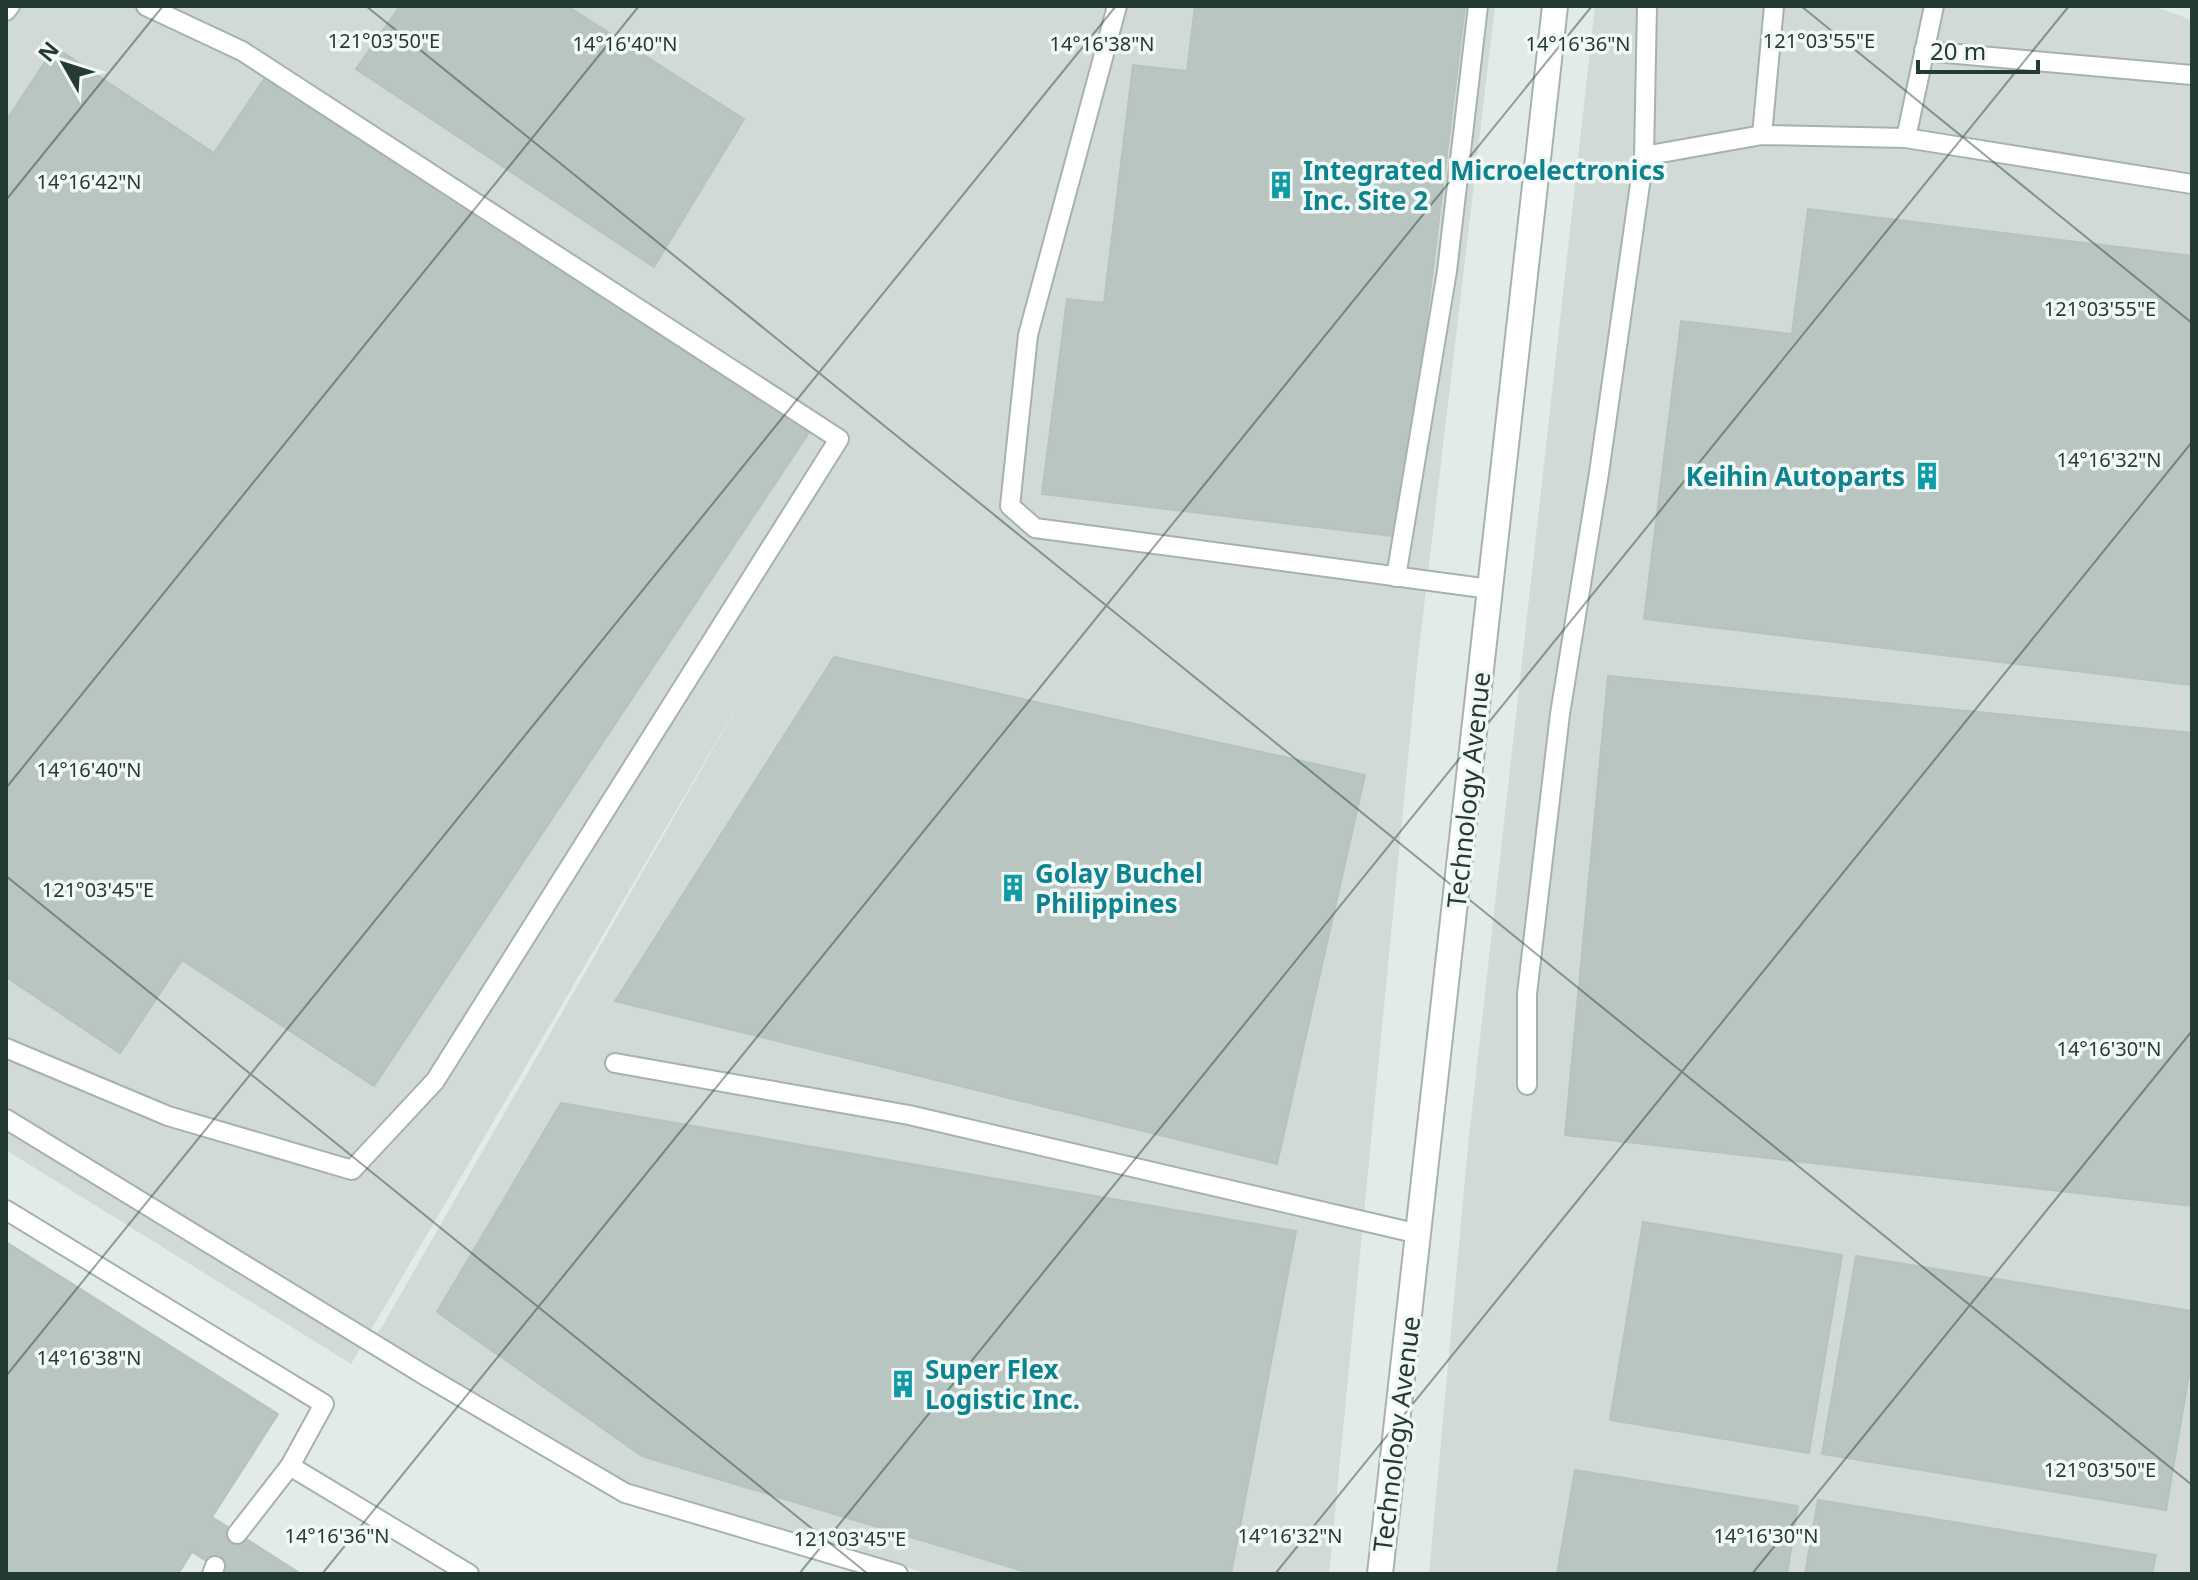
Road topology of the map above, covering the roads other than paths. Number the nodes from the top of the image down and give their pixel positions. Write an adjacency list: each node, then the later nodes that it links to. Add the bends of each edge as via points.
1 (10, 6): 9 (lane)
2 (146, 6): 18 (lane, via 242,51 839,439 435,1081 352,1170 168,1116)
3 (1117, 6): 16 (lane, via 1028,335 1010,506 1035,528)
4 (1478, 6): 16 (lane, via 1447,271)
5 (1555, 6): 17 (street, Technology Avenue)
6 (1647, 6): 14 (lane)
7 (1774, 6): 12 (lane)
8 (1934, 6): 10 (lane)
9 (6, 11)
10 (1924, 51): 11 (lane); 13 (lane)
11 (2192, 75)
12 (1762, 135): 13 (lane); 14 (lane)
13 (1906, 138): 15 (lane)
14 (1644, 156): 20 (lane, via 1560,714 1527,994)
15 (2192, 184)
16 (1396, 577): 17 (lane)
17 (1490, 589): 23 (street, Technology Avenue)
18 (6, 1048)
19 (615, 1063): 23 (lane, via 909,1115)
20 (1527, 1085)
21 (6, 1119): 27 (lane, via 625,1493)
22 (6, 1210): 24 (lane, via 324,1404)
23 (1419, 1234): 28 (street, Technology Avenue)
24 (290, 1466): 25 (lane); 26 (lane)
25 (237, 1534)
26 (469, 1574)
27 (898, 1574)
28 (1380, 1574)

